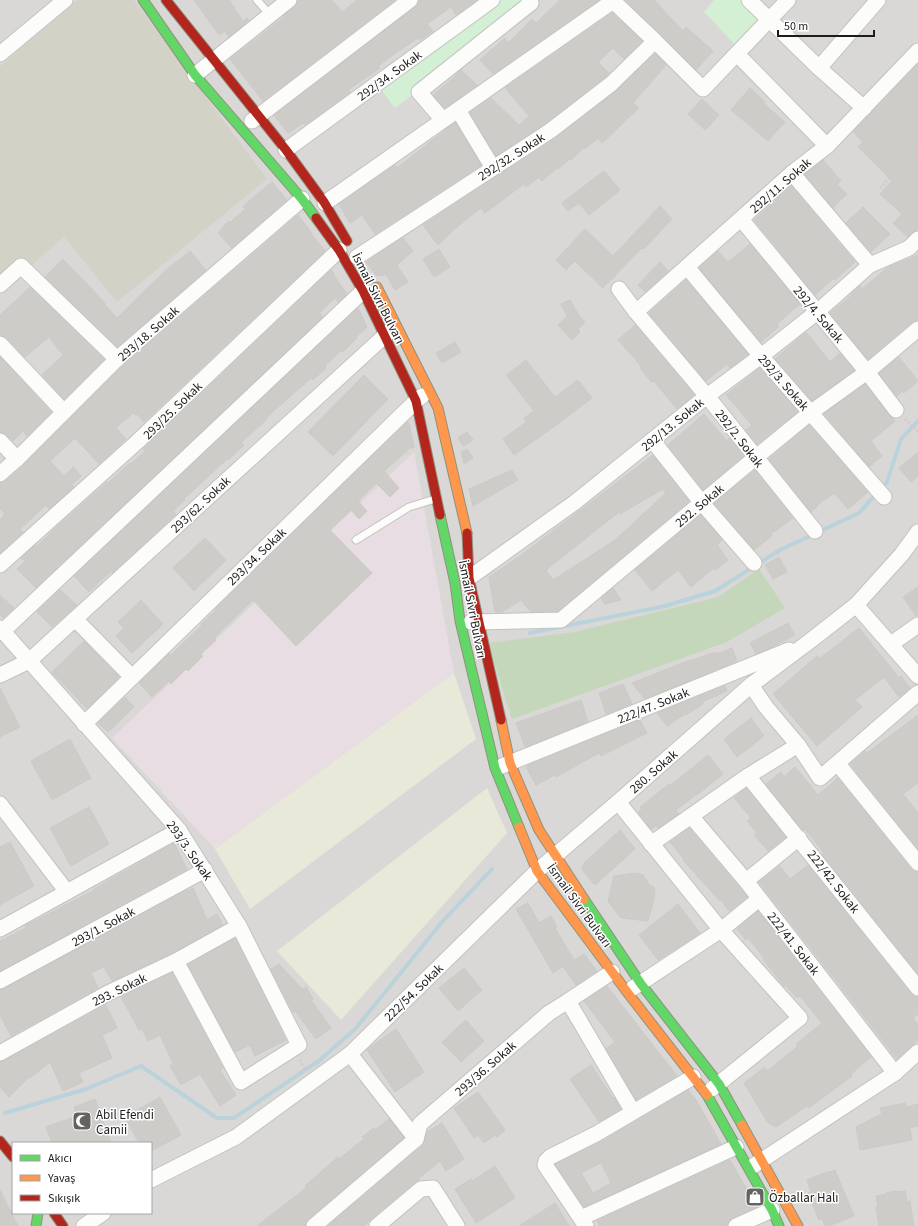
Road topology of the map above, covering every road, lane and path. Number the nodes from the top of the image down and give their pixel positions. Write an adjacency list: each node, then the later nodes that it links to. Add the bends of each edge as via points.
1 (65, 0): 19 (street)
2 (143, 0): 14 (main road, İsmail Sivri Bulvarı)
3 (161, 0): 14 (main road)
4 (166, 0): 21 (main road, İsmail Sivri Bulvarı)
5 (257, 0): 15 (lane)
6 (289, 0): 15 (street)
7 (410, 0): 26 (street)
8 (492, 0): 31 (street, 292/34. Sokak)
9 (749, 0): 16 (street)
10 (788, 0): 16 (street)
11 (878, 0): 22 (street)
12 (612, 1): 17 (street); 25 (street)
13 (530, 2): 27 (street, via 419,92)
14 (150, 8): 23 (main road, İsmail Sivri Bulvarı)
15 (270, 15): 21 (street)
16 (769, 20): 20 (street); 22 (street)
17 (655, 41): 20 (street, via 703,89); 32 (street, 292/32. Sokak, via 611,84 550,131)
18 (918, 51): 24 (street, 292/11. Sokak)
19 (0, 54)
20 (737, 54): 29 (street)
21 (213, 60): 23 (street); 26 (main road, İsmail Sivri Bulvarı)
22 (820, 68): 24 (street)
23 (196, 75): 28 (main road, İsmail Sivri Bulvarı)
24 (864, 108): 29 (street, 292/11. Sokak)
25 (458, 110): 27 (street); 32 (street)
26 (259, 115): 28 (street); 31 (main road, İsmail Sivri Bulvarı)
27 (443, 120): 36 (street)
28 (242, 130): 35 (main road, İsmail Sivri Bulvarı)
29 (826, 146): 33 (street, 292/11. Sokak)
30 (918, 147): 34 (path)
31 (286, 150): 36 (main road, İsmail Sivri Bulvarı)
32 (493, 168): 40 (street, 292/32. Sokak)
33 (792, 173): 37 (street, 292/11. Sokak); 41 (street)
34 (880, 188)
35 (302, 199): 39 (main road, İsmail Sivri Bulvarı); 54 (street, 293/18. Sokak)
36 (325, 203): 40 (main road, İsmail Sivri Bulvarı)
37 (741, 219): 42 (street, 292/11. Sokak); 48 (street, 292/4. Sokak)
38 (918, 239): 41 (street, 292/13. Sokak, via 909,248)
39 (339, 250): 46 (main road, İsmail Sivri Bulvarı); 75 (street, 293/25. Sokak, via 137,442)
40 (359, 260)
41 (870, 265): 48 (street, 292/13. Sokak)
42 (687, 267): 47 (street, 292/11. Sokak); 53 (street, 292/3. Sokak)
43 (370, 277): 49 (main road, İsmail Sivri Bulvarı)
44 (2, 280): 54 (street, via 21,266)
45 (619, 289): 47 (street, 292/2. Sokak)
46 (363, 291): 51 (main road, İsmail Sivri Bulvarı); 82 (street)
47 (636, 312): 57 (street, 292/2. Sokak)
48 (817, 312): 53 (street, 292/13. Sokak); 55 (street, 292/4. Sokak)
49 (396, 326): 51 (street, 293/62. Sokak); 56 (main road, İsmail Sivri Bulvarı)
50 (918, 329): 55 (street, 292. Sokak)
51 (384, 335): 58 (main road, İsmail Sivri Bulvarı); 78 (street, 293/62. Sokak)
52 (0, 344): 60 (street)
53 (761, 356): 57 (street, 292/13. Sokak); 61 (street, 292/3. Sokak)
54 (117, 359): 60 (street, 293/18. Sokak)
55 (867, 372): 59 (street, 292/4. Sokak); 61 (street, 292. Sokak)
56 (430, 391): 58 (street, 293/34. Sokak); 68 (main road, İsmail Sivri Bulvarı, via 438,408)
57 (707, 396): 63 (street, 292/13. Sokak); 65 (street, 292/2. Sokak)
58 (416, 401): 68 (main road, İsmail Sivri Bulvarı); 88 (street, 293/34. Sokak)
59 (896, 410): 62 (path)
60 (64, 412): 66 (street, 293/18. Sokak)
61 (810, 413): 65 (street, 292. Sokak); 69 (street, 292/3. Sokak)
62 (918, 431)
63 (652, 440): 70 (street); 76 (street, 292/13. Sokak, via 574,503)
64 (0, 441): 66 (street)
65 (755, 458): 70 (street, 292. Sokak); 71 (street, 292/2. Sokak)
66 (17, 459): 67 (street, 293/18. Sokak)
67 (0, 474)
68 (447, 495): 73 (lane, via 409,507); 76 (main road, İsmail Sivri Bulvarı, via 467,531); 79 (main road, İsmail Sivri Bulvarı)
69 (884, 497)
70 (702, 502): 74 (street); 80 (street, 292. Sokak, via 561,620)
71 (814, 531)
72 (918, 532): 77 (street, 280. Sokak)
73 (356, 540)
74 (754, 563)
75 (0, 565)
76 (469, 578): 80 (main road, İsmail Sivri Bulvarı)
77 (856, 606): 83 (street, 280. Sokak); 84 (street)
78 (75, 619): 85 (street, 293/62. Sokak); 88 (street)
79 (460, 621): 80 (street, 292. Sokak); 95 (main road, İsmail Sivri Bulvarı)
80 (477, 622): 93 (main road, İsmail Sivri Bulvarı)
81 (918, 625): 84 (street)
82 (1, 629): 85 (street, 293/3. Sokak)
83 (810, 641): 89 (street, 280. Sokak); 93 (street, 222/47. Sokak)
84 (891, 644): 87 (street)
85 (29, 661): 86 (street, 293/62. Sokak); 91 (street, 293/3. Sokak)
86 (0, 675)
87 (918, 676)
88 (132, 677): 91 (street, 293/34. Sokak)
89 (751, 685): 92 (street); 97 (street, 280. Sokak)
90 (918, 693): 94 (street)
91 (84, 724): 100 (street, 293/3. Sokak)
92 (798, 745): 94 (street, via 820,778); 96 (street)
93 (510, 763): 95 (street, 222/47. Sokak); 103 (main road, İsmail Sivri Bulvarı, via 539,830)
94 (838, 764): 104 (street)
95 (495, 768): 106 (main road, İsmail Sivri Bulvarı)
96 (748, 776): 99 (street); 101 (street, 222/42. Sokak)
97 (618, 802): 102 (street); 103 (street, 280. Sokak)
98 (0, 804): 108 (street)
99 (691, 816): 102 (street); 107 (street, 222/41. Sokak)
100 (179, 830): 105 (street, 293/3. Sokak); 108 (street)
101 (799, 838): 107 (street); 117 (street, 222/42. Sokak)
102 (651, 844): 112 (street)
103 (555, 856): 106 (street, 222/54. Sokak); 116 (main road, İsmail Sivri Bulvarı)
104 (918, 863)
105 (205, 870): 110 (street, 293/3. Sokak); 115 (street, 293/1. Sokak)
106 (538, 871): 114 (main road, İsmail Sivri Bulvarı); 123 (street, 222/54. Sokak)
107 (746, 881): 109 (street, 222/41. Sokak)
108 (67, 892): 111 (street)
109 (759, 899): 112 (street); 124 (street, 222/41. Sokak)
110 (239, 926): 113 (street, 293. Sokak); 120 (street, 293/3. Sokak, via 299,1045)
111 (0, 929)
112 (721, 930): 116 (street); 127 (street, via 800,1018)
113 (176, 961): 120 (street, via 241,1082); 122 (street, 293. Sokak, via 108,993)
114 (612, 972): 118 (main road, İsmail Sivri Bulvarı); 119 (street, 293/36. Sokak)
115 (0, 981)
116 (641, 984): 118 (street); 127 (main road, İsmail Sivri Bulvarı)
117 (918, 988)
118 (627, 992): 125 (main road, İsmail Sivri Bulvarı)
119 (568, 1001): 129 (street); 130 (street, 293/36. Sokak, via 549,1013 420,1124)
120 (293, 1049): 126 (path)
121 (918, 1052): 124 (street)
122 (0, 1054)
123 (350, 1054): 126 (street, 222/54. Sokak); 130 (street)
124 (895, 1073): 134 (street)
125 (694, 1077): 128 (main road, İsmail Sivri Bulvarı); 129 (street)
126 (312, 1081): 135 (street, 222/54. Sokak, via 236,1137)
127 (719, 1084): 128 (street); 134 (main road, İsmail Sivri Bulvarı)
128 (706, 1093): 132 (main road, İsmail Sivri Bulvarı)
129 (633, 1112): 140 (street, via 596,1134 550,1156 546,1161 545,1165)
130 (416, 1139): 144 (street, 293/36. Sokak)
131 (0, 1141): 133 (main road)
132 (736, 1147): 134 (main road, İsmail Sivri Bulvarı); 140 (street)
133 (12, 1156)
134 (754, 1165): 136 (main road, İsmail Sivri Bulvarı); 149 (main road, İsmail Sivri Bulvarı)
135 (152, 1179)
136 (772, 1210): 147 (street); 148 (main road, İsmail Sivri Bulvarı)
137 (38, 1214): 141 (main road)
138 (55, 1214): 142 (main road)
139 (102, 1214): 143 (street)
140 (583, 1222)
141 (36, 1226)
142 (63, 1226)
143 (84, 1226)
144 (314, 1226)
145 (377, 1226): 146 (street, via 421,1189 429,1188 433,1188)
146 (457, 1226)
147 (736, 1226)
148 (780, 1226)
149 (798, 1226)

